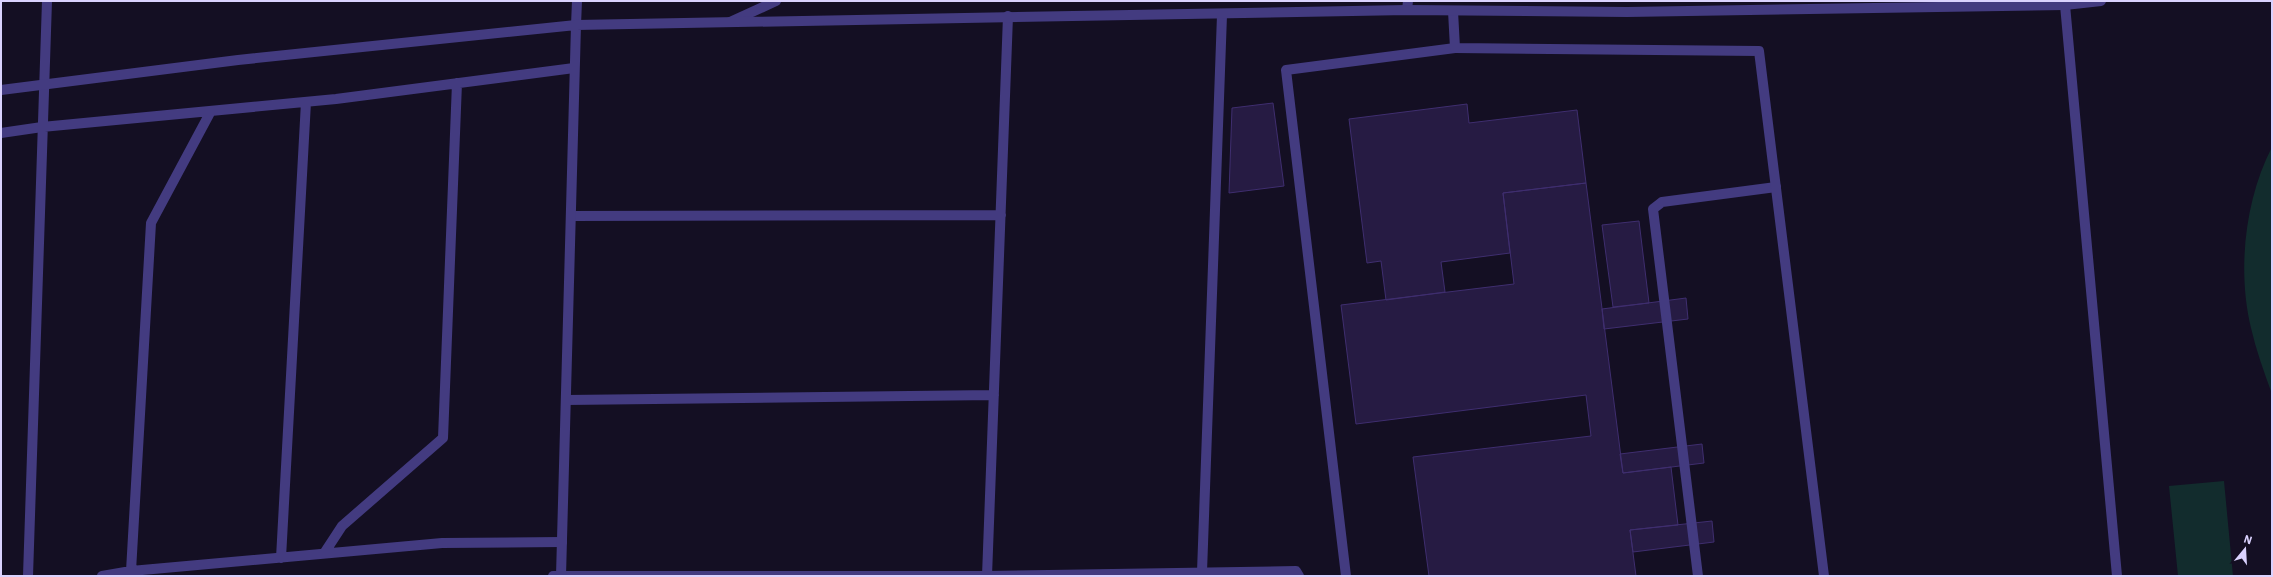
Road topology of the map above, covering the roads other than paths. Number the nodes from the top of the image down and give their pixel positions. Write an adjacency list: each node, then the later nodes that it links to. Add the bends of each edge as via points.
1 (48, 1): 15 (street)
2 (577, 1): 11 (street)
3 (776, 1): 10 (street)
4 (2101, 1): 5 (street)
5 (2065, 5): 7 (street, via 1627,12); 39 (street)
6 (1408, 6): 7 (street); 8 (street)
7 (1453, 10): 12 (street)
8 (1222, 15): 9 (street); 30 (street)
9 (1008, 16): 10 (street); 22 (street)
10 (730, 22): 11 (street)
11 (576, 25): 13 (street); 15 (street, via 246,59)
12 (1455, 48): 21 (street, via 1759,51); 36 (street, via 1286,70)
13 (574, 68): 14 (street); 23 (street)
14 (457, 83): 17 (street); 27 (street, via 443,438 342,526)
15 (43, 86): 16 (street); 19 (street)
16 (1, 90)
17 (306, 102): 18 (street); 28 (street)
18 (211, 111): 19 (street); 29 (street, via 150,223)
19 (42, 127): 20 (street); 31 (street)
20 (1, 133)
21 (1776, 187): 37 (street, via 1662,202 1653,209); 38 (street)
22 (1001, 215): 23 (street); 24 (street)
23 (571, 216): 25 (street)
24 (994, 395): 25 (street); 34 (street)
25 (566, 400): 26 (street)
26 (562, 542): 27 (street, via 442,543); 33 (street)
27 (325, 552): 28 (street)
28 (281, 558): 29 (street)
29 (131, 571): 32 (street)
30 (1202, 572): 34 (street); 35 (street, via 1296,571)
31 (28, 576)
32 (102, 576)
33 (558, 576): 34 (street)
34 (987, 576)
35 (1299, 576)
36 (1346, 576)
37 (1698, 576)
38 (1824, 576)
39 (2117, 576)

